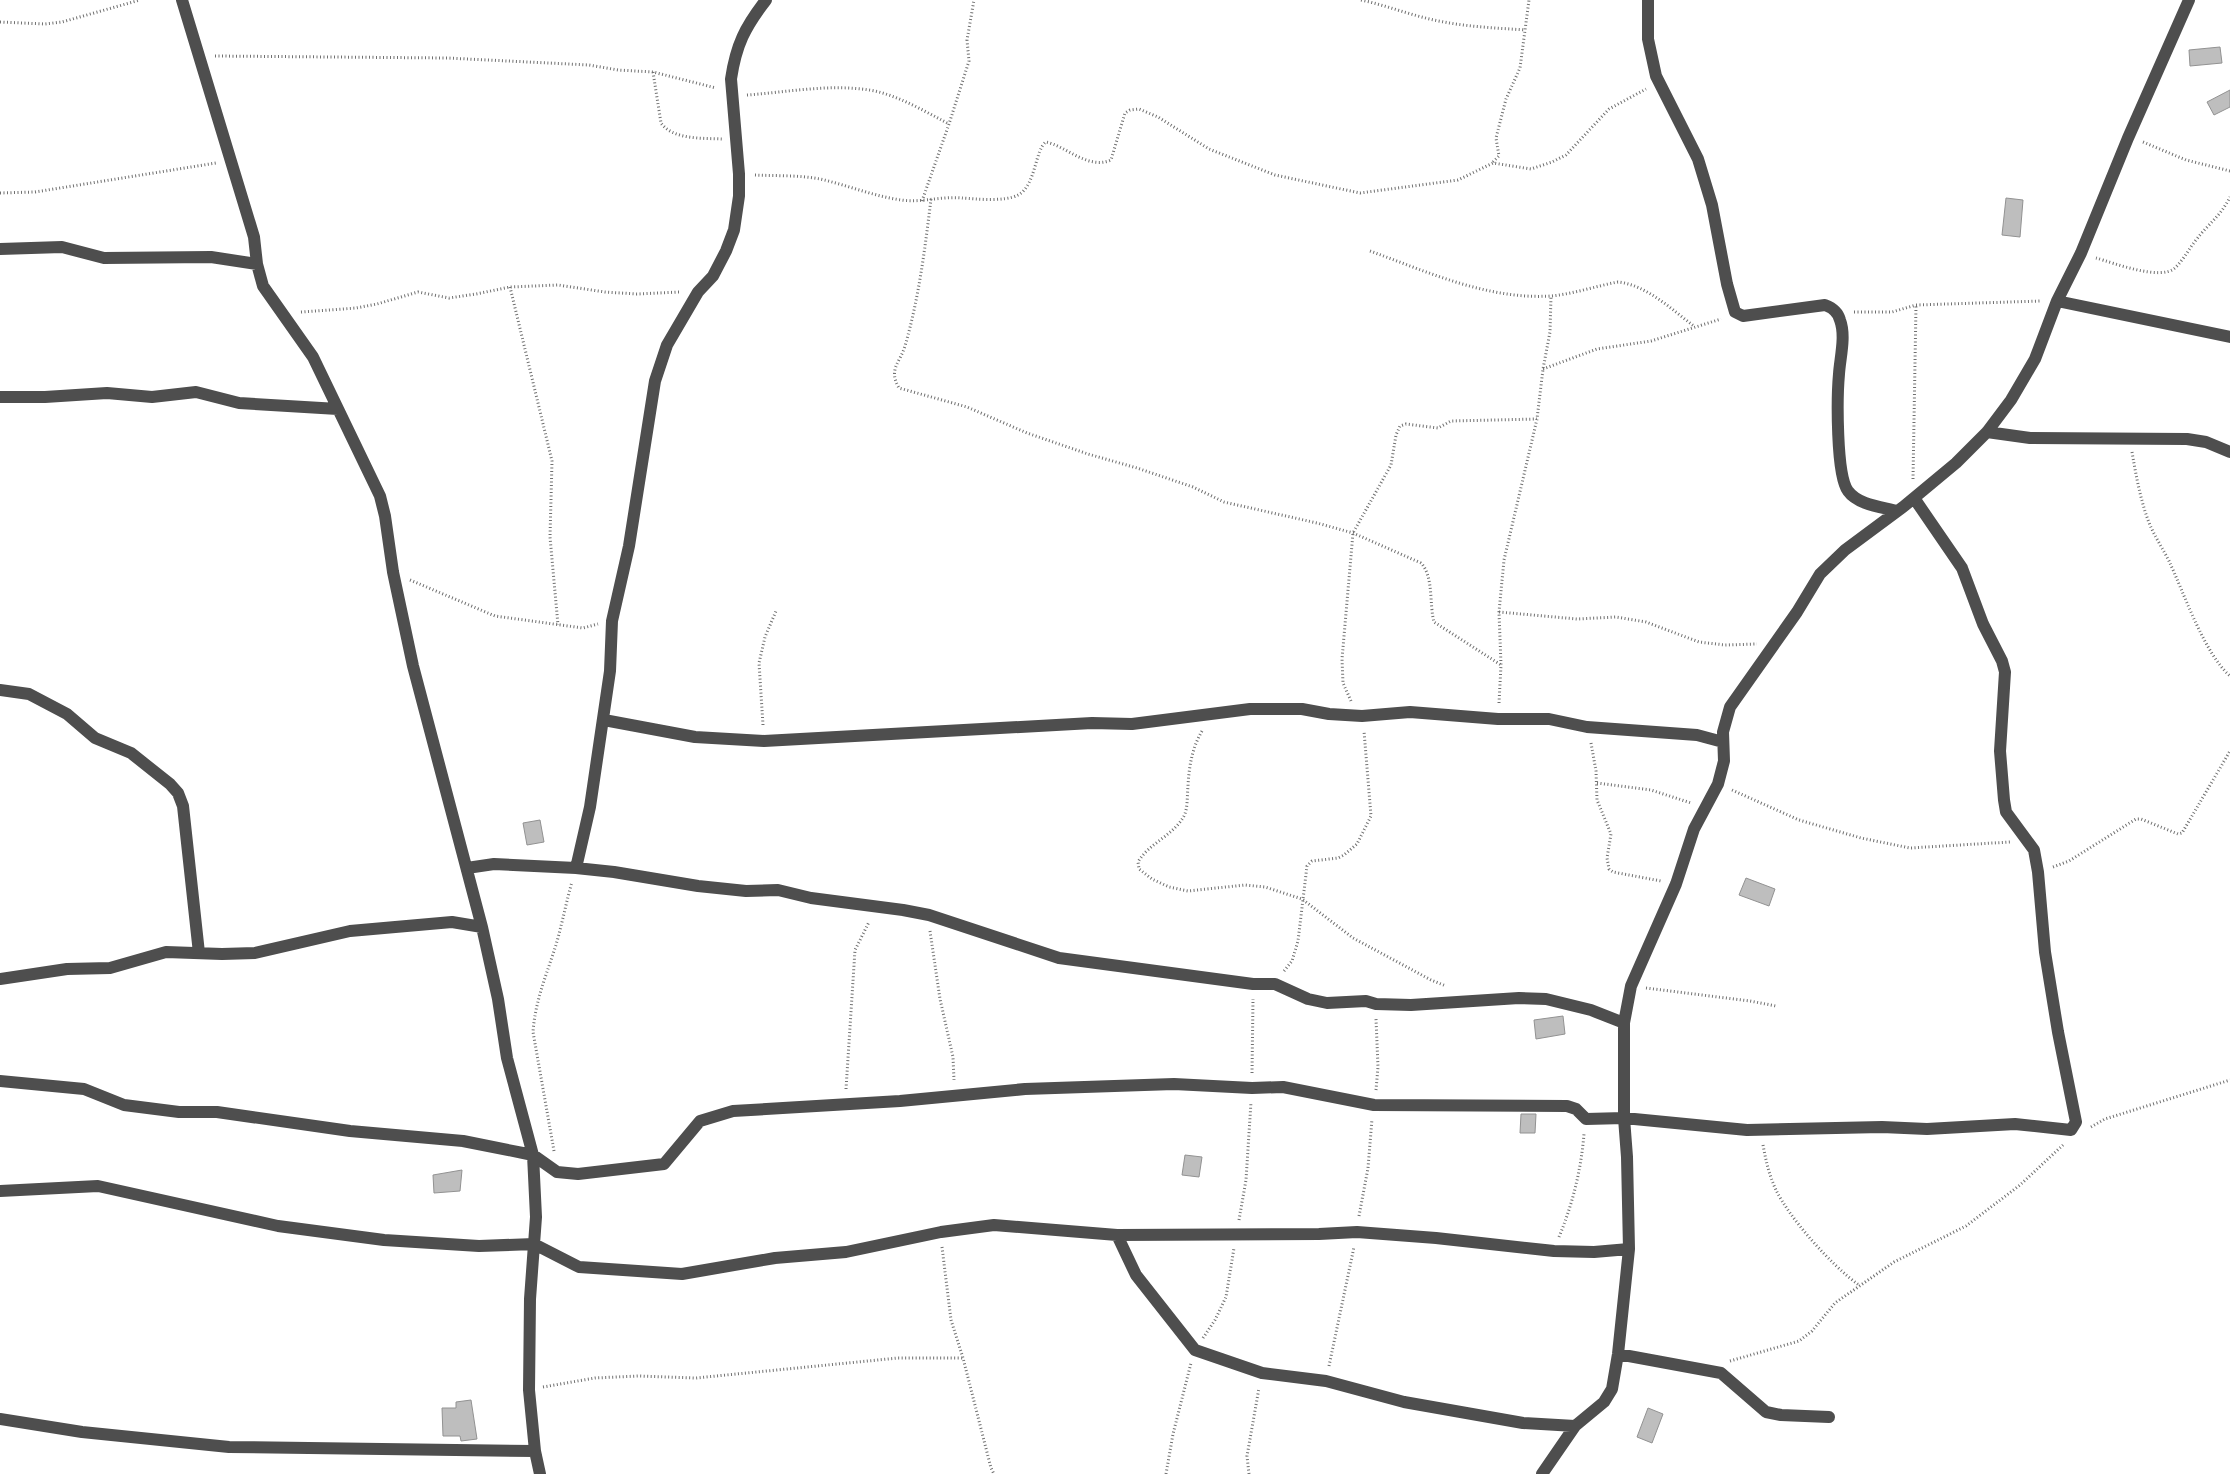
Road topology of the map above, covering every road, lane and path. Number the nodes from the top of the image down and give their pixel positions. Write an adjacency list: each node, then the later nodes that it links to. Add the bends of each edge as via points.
1 (140, 0): 9 (path, via 53,23)
2 (182, 0): 11 (street)
3 (766, 0): 14 (street, via 737,47 731,79)
4 (974, 0): 15 (path, via 967,40 969,61)
5 (1361, 0): 10 (path, via 1446,23)
6 (1529, 0): 10 (path)
7 (1648, 0): 13 (street, via 1648,39)
8 (2189, 0): 16 (street)
9 (0, 22)
10 (1525, 30): 19 (path, via 1520,68 1499,120 1496,138 1499,156)
11 (199, 56): 12 (path, via 447,58 588,65); 18 (street)
12 (653, 72): 14 (path, via 716,88); 17 (path, via 664,127 687,137)
13 (1659, 83): 19 (path, via 1609,109 1566,155 1552,162 1531,169); 37 (street, via 1698,159 1715,220 1727,284)
14 (733, 97): 15 (path, via 826,88 875,92 914,106); 17 (street)
15 (949, 124): 25 (path)
16 (2128, 138): 20 (path, via 2186,160); 28 (street)
17 (736, 139): 21 (street)
18 (229, 161): 22 (path, via 35,192); 29 (street, via 254,237)
19 (1493, 162): 24 (path, via 1458,180 1360,194 1293,180 1229,158 1138,109 1125,113 1114,155 1108,162 1084,160 1046,142 1040,148 1028,184 1019,195 998,199)
20 (2230, 170)
21 (739, 174): 25 (path, via 817,179 901,200); 31 (street, via 740,196 734,230 713,276)
22 (0, 193)
23 (2230, 197): 28 (path, via 2222,213 2196,240 2185,257 2166,273 2148,272)
24 (931, 198): 25 (path); 49 (path, via 905,348 894,368 899,388 967,407 1028,433 1193,487 1224,502)
25 (922, 202)
26 (0, 249): 29 (street, via 62,247 104,258 212,257)
27 (1370, 251): 32 (path, via 1467,286)
28 (2081, 253): 33 (street)
29 (257, 264): 36 (street, via 263,286)
30 (510, 287): 31 (path, via 558,286 636,294); 36 (path, via 449,298 418,292 356,308); 54 (path, via 552,461 550,537)
31 (698, 292): 53 (street, via 667,346 655,381 629,546)
32 (1551, 296): 38 (path, via 1618,282 1628,283 1648,292); 40 (path, via 1550,332)
33 (2057, 300): 34 (path); 39 (street); 44 (street, via 2035,359)
34 (1916, 305): 35 (path, via 1892,312); 47 (path)
35 (1837, 312): 37 (street, via 1825,305); 48 (street, via 1842,334 1838,387 1844,482 1849,492 1860,501)
36 (283, 314): 42 (street, via 313,357)
37 (1738, 314): 38 (path)
38 (1694, 326): 40 (path, via 1651,341 1597,349)
39 (2230, 337)
40 (1543, 369): 43 (path)
41 (0, 397): 42 (street, via 44,398 107,393 152,397 196,392 239,403)
42 (338, 409): 50 (street, via 380,496)
43 (1537, 419): 49 (path, via 1451,421 1438,428 1402,424 1396,435 1391,466); 52 (path, via 1504,560)
44 (1987, 432): 45 (street, via 2030,438); 47 (street)
45 (2130, 439): 46 (street, via 2187,439 2206,442); 57 (path, via 2148,521 2220,668)
46 (2230, 452)
47 (1914, 498): 48 (street); 70 (street, via 1962,568 1983,624 2002,661 2005,672 2000,751 2004,800 2006,812)
48 (1897, 511): 55 (street, via 1844,550 1820,574)
49 (1353, 533): 56 (path, via 1421,564 1426,569 1434,622); 60 (path, via 1342,673 1345,690)
50 (394, 572): 54 (path, via 495,616); 71 (street, via 413,666)
51 (776, 610): 64 (path, via 765,636 758,670)
52 (1499, 612): 55 (path, via 1577,618 1616,617 1646,622 1699,642 1726,645); 56 (path)
53 (612, 621): 54 (path, via 583,628); 62 (street)
54 (558, 625)
55 (1776, 643): 65 (street, via 1730,707)
56 (1501, 665): 61 (path)
57 (2230, 676)
58 (0, 690): 79 (street, via 29,694 67,714 95,738 131,753 178,793 183,806)
59 (1216, 712): 60 (street, via 1302,709); 64 (street, via 1132,724 1092,723); 75 (path, via 1200,735 1191,758 1184,816 1141,856 1137,866 1152,879 1188,891 1245,885 1265,887)
60 (1362, 716): 61 (street, via 1410,712); 75 (path, via 1371,816 1358,844 1344,856 1308,863)
61 (1498, 719): 63 (street, via 1549,720)
62 (604, 720): 64 (street, via 695,737); 72 (street)
63 (1587, 727): 65 (street, via 1697,735); 67 (path)
64 (764, 741)
65 (1723, 742): 68 (street, via 1724,761)
66 (2230, 751): 73 (path, via 2182,833 2136,819 2069,861)
67 (1597, 783): 69 (path, via 1651,790); 74 (path, via 1597,800 1611,834 1608,869)
68 (1718, 784): 69 (street); 70 (path, via 1799,820 1910,848)
69 (1705, 808): 74 (street, via 1694,829)
70 (2029, 842): 73 (street)
71 (467, 868): 72 (street, via 494,864); 78 (street)
72 (576, 868): 76 (street, via 698,886 746,891 778,890 810,898); 100 (path, via 554,953 540,986 534,1013 533,1032)
73 (2038, 872): 96 (street, via 2045,952 2076,1122 2073,1130 2015,1124 1927,1129)
74 (1676, 884): 83 (street)
75 (1302, 899): 82 (path, via 1298,941 1292,961); 84 (path, via 1353,938)
76 (880, 907): 77 (street); 92 (path, via 864,929 855,950)
77 (929, 915): 81 (street, via 1059,958); 91 (path, via 940,1000 953,1057)
78 (482, 927): 79 (street, via 452,922 337,933 255,953); 99 (street, via 507,1058)
79 (199, 953): 80 (street, via 166,952 110,968 67,969)
80 (0, 979)
81 (1253, 984): 82 (street); 90 (path)
82 (1275, 984): 85 (street, via 1320,1002 1366,1001)
83 (1631, 986): 86 (path); 87 (street)
84 (1450, 987)
85 (1376, 1004): 87 (street, via 1546,999 1591,1010); 93 (path, via 1378,1067)
86 (1776, 1006)
87 (1624, 1023): 95 (street)
88 (2230, 1080): 97 (path, via 2105,1119)
89 (0, 1081): 99 (street, via 84,1089 124,1105 179,1112 217,1112 350,1131 463,1141)
90 (1252, 1088): 91 (street, via 1174,1084 1085,1086); 93 (street, via 1282,1087); 104 (path, via 1246,1180)
91 (955, 1096): 92 (street)
92 (845, 1104): 100 (street, via 733,1111 700,1121 664,1164 578,1174)
93 (1374, 1105): 94 (street, via 1567,1106); 103 (path)
94 (1586, 1118): 95 (street); 108 (path, via 1582,1163)
95 (1624, 1118): 96 (street); 107 (street)
96 (1760, 1130): 109 (path, via 1767,1165 1777,1191 1798,1222 1844,1275)
97 (2084, 1131)
98 (2064, 1144): 109 (path, via 2020,1185 1966,1226 1894,1262)
99 (533, 1155): 100 (street); 106 (street)
100 (557, 1172)
101 (0, 1191): 106 (street, via 98,1186 278,1226 393,1240 479,1246)
102 (941, 1232): 105 (street, via 994,1224); 106 (street, via 846,1252 775,1258 682,1274 578,1267); 112 (path, via 951,1320)
103 (1357, 1232): 104 (street); 108 (street); 115 (path)
104 (1237, 1234): 105 (street); 110 (path, via 1226,1297)
105 (1118, 1235): 110 (street, via 1136,1275)
106 (534, 1244): 116 (street)
107 (1628, 1249): 108 (street); 111 (street)
108 (1554, 1251)
109 (1859, 1286): 113 (path, via 1835,1303 1812,1332 1799,1341 1734,1359)
110 (1195, 1350): 114 (street); 123 (path)
111 (1618, 1354): 113 (street); 119 (street, via 1612,1388 1604,1402)
112 (963, 1358): 116 (path, via 898,1358 696,1378 595,1378); 122 (path)
113 (1711, 1370): 117 (street, via 1729,1378 1766,1412)
114 (1262, 1373): 115 (street); 124 (path, via 1247,1456)
115 (1326, 1381): 119 (street, via 1422,1405 1522,1423)
116 (528, 1390): 120 (street)
117 (1829, 1418)
118 (0, 1419): 120 (street, via 82,1432 229,1447)
119 (1575, 1426): 125 (street)
120 (535, 1451): 121 (street)
121 (540, 1474)
122 (994, 1474)
123 (1166, 1474)
124 (1249, 1474)
125 (1542, 1474)

